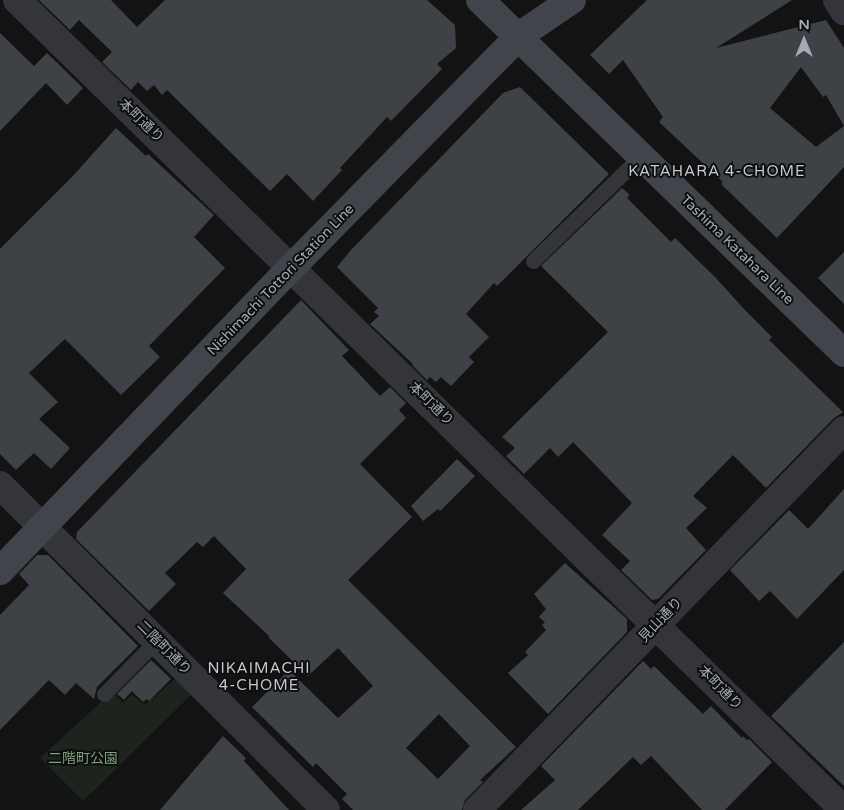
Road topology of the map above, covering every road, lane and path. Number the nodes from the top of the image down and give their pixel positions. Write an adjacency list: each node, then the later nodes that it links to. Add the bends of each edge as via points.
1 (17, 0): 9 (street, 本町通り)
2 (480, 0): 6 (main road, Tashima Katahara Line)
3 (572, 0): 6 (main road, Nishimachi Tottori Station Line)
4 (837, 0): 5 (street)
5 (844, 11)
6 (519, 36): 7 (main road, Tashima Katahara Line); 9 (main road, Nishimachi Tottori Station Line)
7 (641, 156): 8 (lane); 10 (main road, Tashima Katahara Line)
8 (533, 261)
9 (291, 268): 13 (main road, Nishimachi Tottori Station Line); 15 (street, 本町通り)
10 (844, 353)
11 (844, 430): 15 (street, 見山通り)
12 (0, 485): 13 (street, 二階町通り)
13 (44, 528): 14 (main road, Nishimachi Tottori Station Line); 16 (street, 二階町通り)
14 (0, 571)
15 (657, 625): 19 (street, 見山通り); 20 (street, 本町通り)
16 (156, 641): 17 (lane); 18 (street, 二階町通り)
17 (104, 694)
18 (326, 810)
19 (477, 810)
20 (844, 810)

